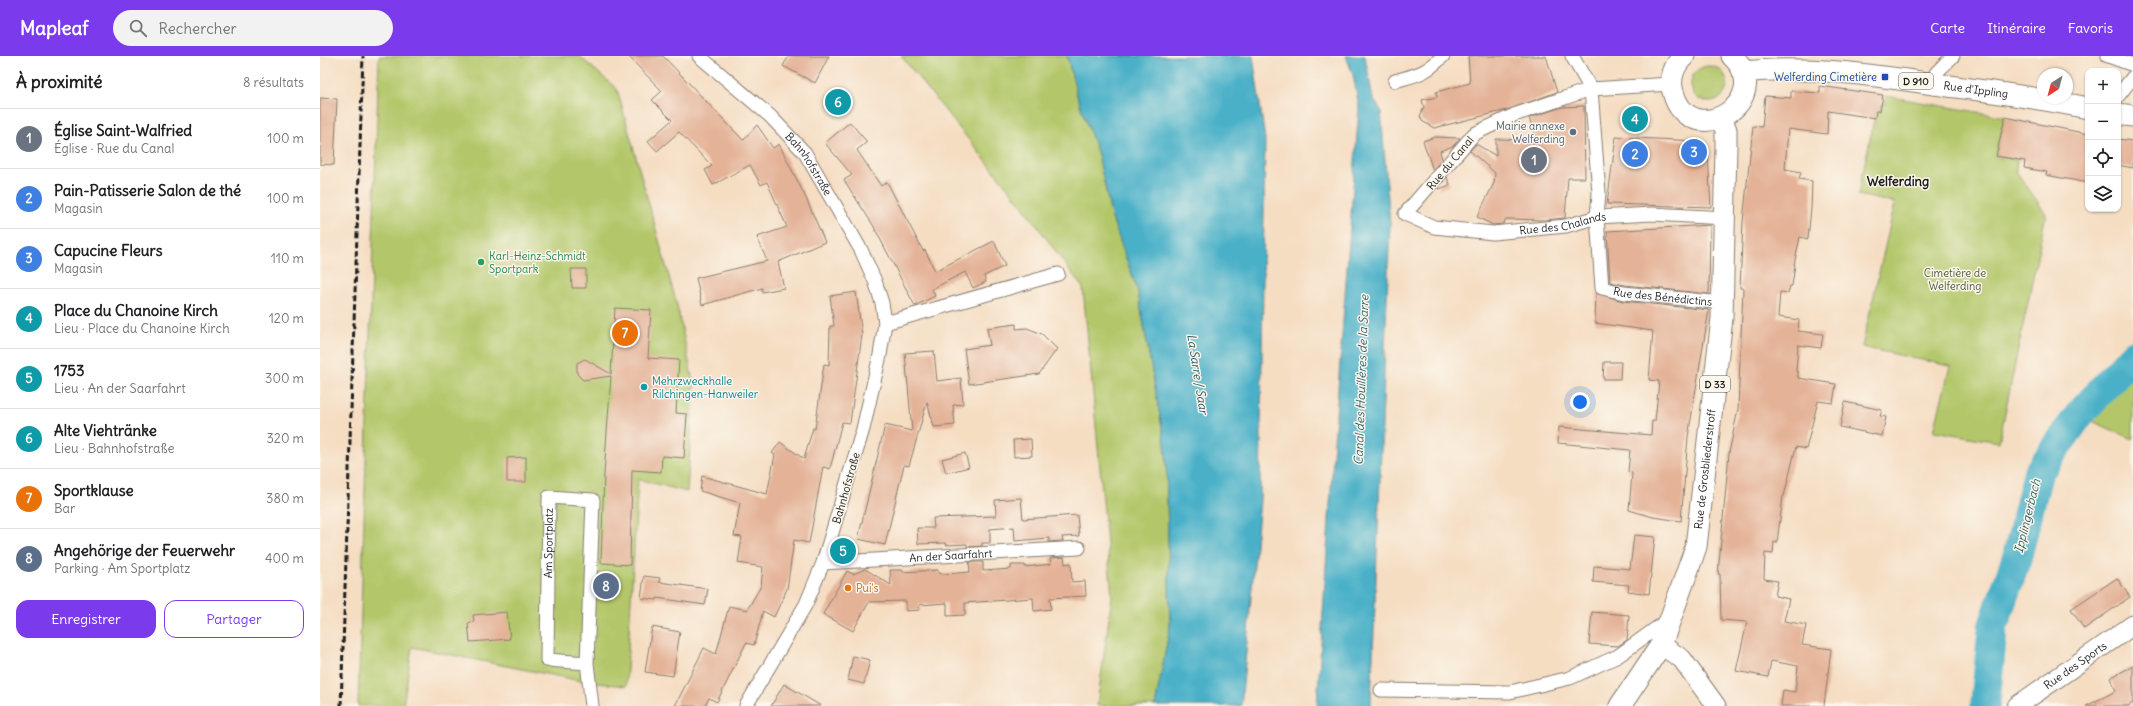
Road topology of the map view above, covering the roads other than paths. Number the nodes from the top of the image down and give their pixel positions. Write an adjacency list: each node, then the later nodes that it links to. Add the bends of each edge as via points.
1 (699, 56): 24 (street, Bahnhofstraße, via 770,116 805,153 861,250 882,303)
2 (1443, 56): 10 (street, via 1428,71)
3 (1572, 56): 13 (street)
4 (1684, 56): 11 (main road, via 1675,66)
5 (1954, 56): 12 (street, via 1936,73)
6 (2108, 56): 8 (street)
7 (1738, 64): 12 (main road, Rue d'Ippling / D 910, via 1895,78); 18 (main road, via 1745,87 1740,101 1730,113)
8 (2133, 65)
9 (2133, 77): 14 (street)
10 (1394, 81)
11 (1671, 84): 13 (street, Rue du Canal); 18 (main road, via 1675,99 1689,115 1710,120)
12 (1933, 84): 15 (main road, Rue d'Ippling / D 910, via 2033,97)
13 (1591, 89): 19 (street, Rue du Canal, via 1514,115 1474,134); 20 (street, via 1599,193)
14 (2121, 92)
15 (2085, 107)
16 (2121, 114): 17 (main road)
17 (2133, 116)
18 (1721, 118): 21 (main road, Rue de Grosbliederstroff / D 33, via 1726,130)
19 (1405, 214): 20 (street, Rue des Chalands, via 1434,227 1493,233 1566,226)
20 (1597, 217): 21 (street, Rue des Chalands, via 1652,214); 23 (street, Rue des Bénédictins, via 1602,288 1624,293)
21 (1725, 218): 23 (main road, Rue de Grosbliederstroff / D 33)
22 (1058, 274): 24 (street)
23 (1723, 303): 27 (main road, Rue de Grosbliederstroff / D 33, via 1696,547)
24 (884, 324): 26 (street, Bahnhofstraße, via 880,356 863,429)
25 (1079, 548): 26 (street, An der Saarfahrt)
26 (823, 563): 34 (street, Bahnhofstraße, via 806,604)
27 (1673, 616): 29 (main road, Rue de Grosbliederstroff / D 33); 31 (street, via 1618,656 1570,678 1510,692)
28 (2133, 625): 36 (street, Rue des Sports)
29 (1661, 645): 32 (main road, Rue de Grosbliederstroff / D 33); 35 (street, via 1682,659)
30 (587, 663): 30 (street, Am Sportplatz, via 547,660 549,497 593,500); 33 (street, Am Sportplatz)
31 (1381, 690)
32 (1621, 704)
33 (592, 706)
34 (746, 706)
35 (1716, 706)
36 (2017, 706)

